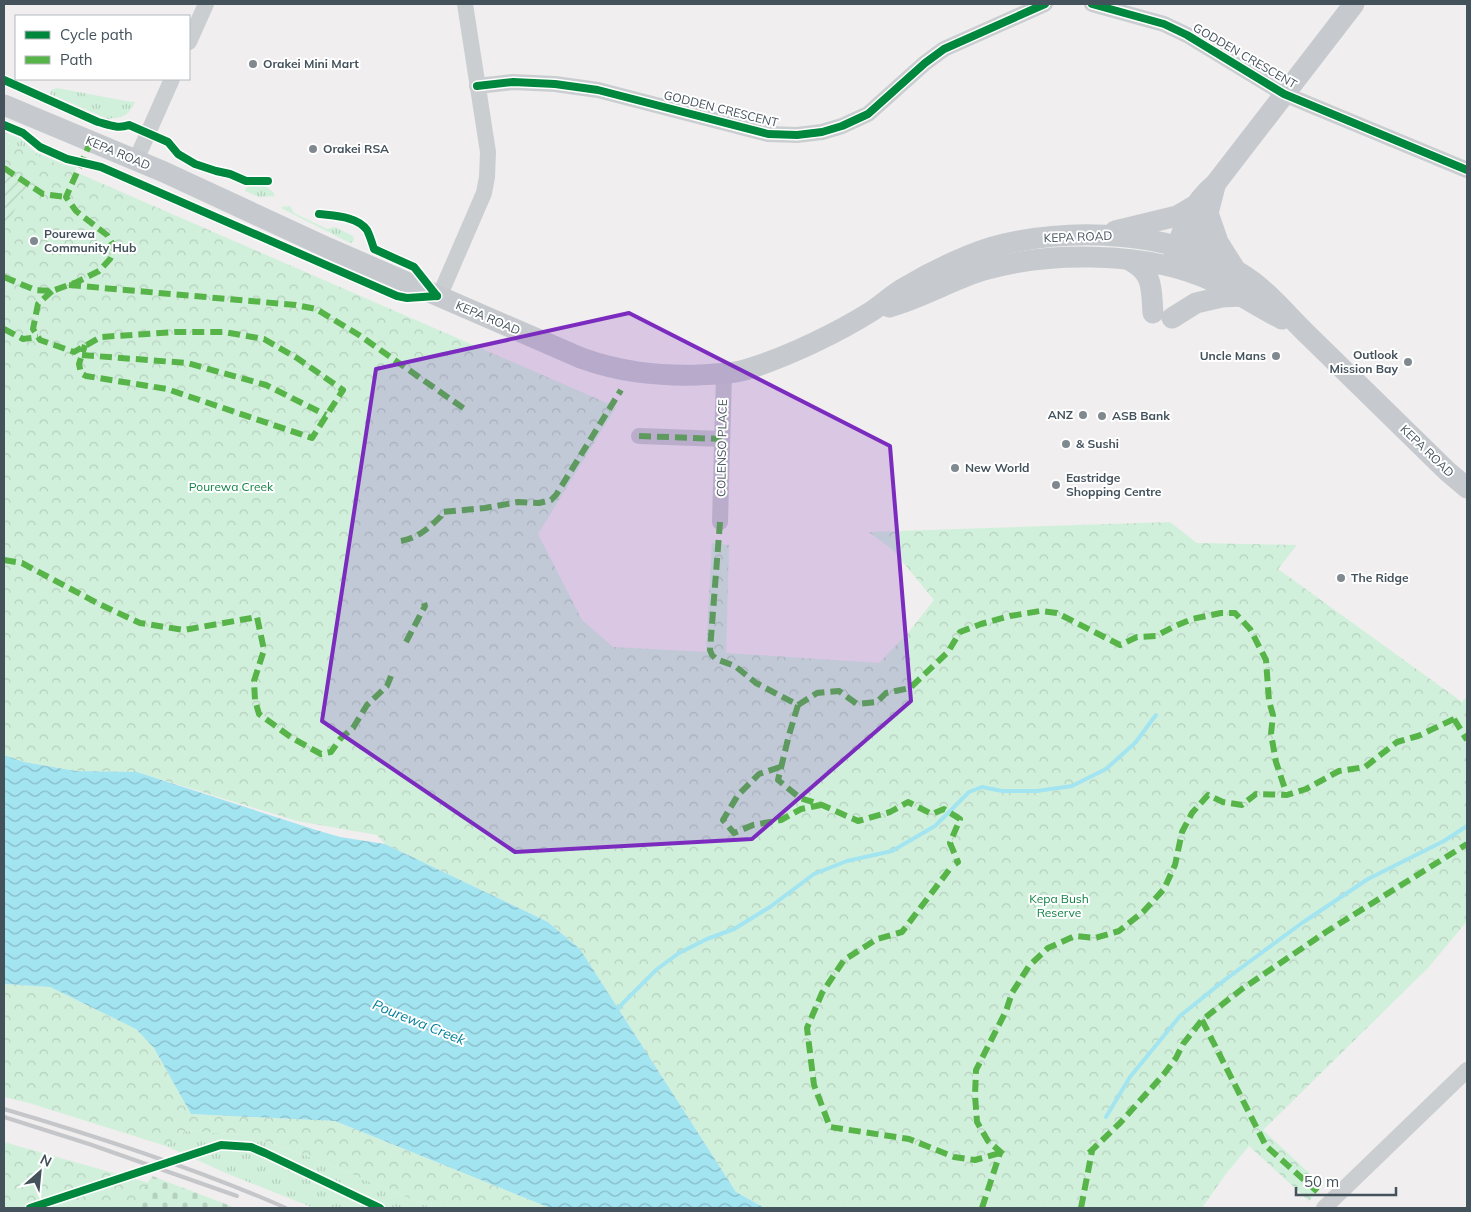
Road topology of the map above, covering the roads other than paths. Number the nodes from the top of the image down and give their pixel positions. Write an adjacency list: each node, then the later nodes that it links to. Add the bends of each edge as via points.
1 (206, 4): 6 (street)
2 (465, 4): 8 (street)
3 (1045, 4): 8 (street, GODDEN CRESCENT, via 944,49 868,114 822,132 768,134 576,86 513,82)
4 (1092, 4): 9 (street, GODDEN CRESCENT, via 1164,24)
5 (1354, 4): 9 (main road)
6 (190, 40)
7 (172, 80): 11 (street)
8 (477, 86): 19 (street, via 488,152 486,185)
9 (1284, 94): 12 (street, GODDEN CRESCENT); 13 (main road, via 1206,192)
10 (4, 105): 11 (main road, KEPA ROAD)
11 (136, 160): 19 (main road, KEPA ROAD)
12 (1467, 170)
13 (1201, 210): 14 (main road); 15 (main road, via 1181,234); 17 (main road)
14 (1102, 234): 15 (main road, KEPA ROAD, via 1140,239); 20 (main road, KEPA ROAD, via 1052,237 990,248 903,288)
15 (1183, 259): 16 (main road, KEPA ROAD); 17 (main road, KEPA ROAD, via 1211,258); 18 (main road, KEPA ROAD)
16 (1129, 260): 18 (main road, via 1140,266 1150,279 1162,316 1196,303); 20 (main road, KEPA ROAD, via 1046,258 1000,266 963,277 911,301)
17 (1235, 270): 21 (main road, KEPA ROAD, via 1255,282)
18 (1243, 296): 21 (main road, KEPA ROAD)
19 (439, 297): 22 (main road, KEPA ROAD, via 580,358 613,368 664,376)
20 (872, 311): 22 (main road, KEPA ROAD, via 802,347 750,369)
21 (1302, 330): 25 (main road, KEPA ROAD)
22 (724, 374): 24 (street, COLENSO PLACE)
23 (639, 436): 24 (street)
24 (722, 439): 26 (street, COLENSO PLACE)
25 (1467, 488)
26 (720, 522)
27 (1467, 1070): 28 (street)
28 (1324, 1208)

